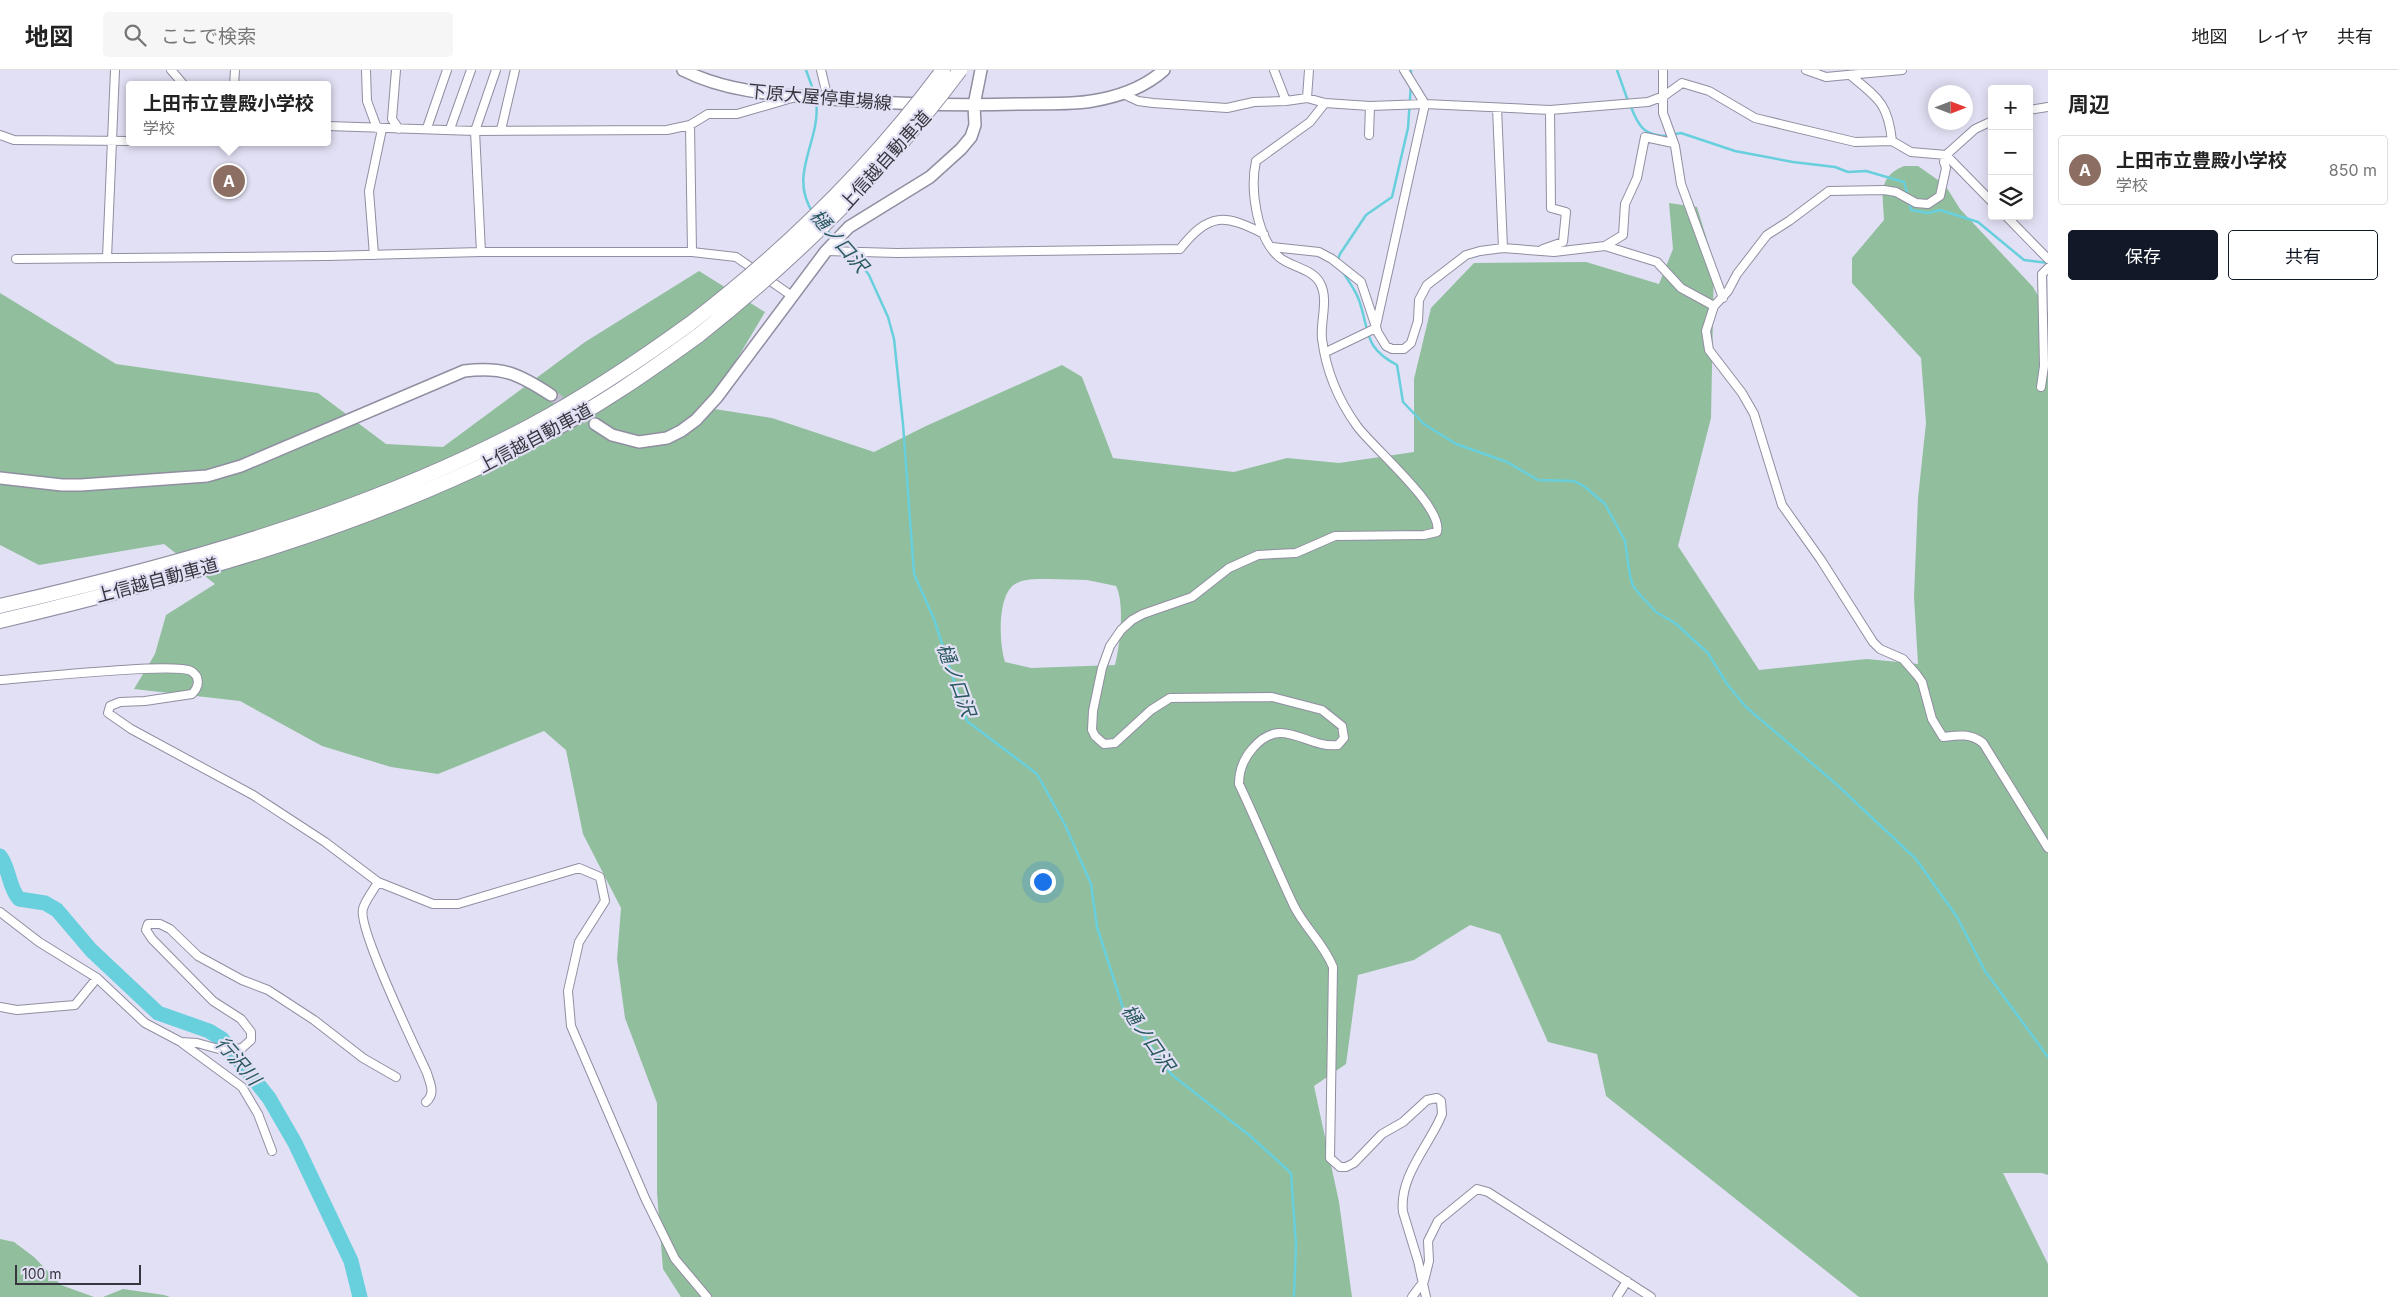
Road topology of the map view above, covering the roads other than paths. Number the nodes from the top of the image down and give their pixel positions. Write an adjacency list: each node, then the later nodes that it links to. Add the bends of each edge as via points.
1 (115, 70): 50 (street)
2 (171, 70): 22 (street)
3 (366, 70): 41 (street, via 367,101)
4 (396, 70): 42 (street, via 392,119)
5 (447, 70): 40 (street)
6 (471, 70): 43 (street)
7 (496, 70): 44 (street)
8 (515, 70): 45 (street)
9 (683, 70): 25 (street, 下原大屋停車場線, via 739,90)
10 (821, 70): 27 (street, via 826,80)
11 (944, 70): 74 (highway, 上信越自動車道, bridge, via 898,128 831,202)
12 (960, 70): 74 (highway, 上信越自動車道, bridge, via 906,138 840,210 769,278)
13 (982, 70): 31 (street)
14 (1164, 70): 23 (street, 下原大屋停車場線)
15 (1274, 70): 28 (street)
16 (1309, 70): 26 (street)
17 (1404, 70): 30 (street)
18 (1663, 70): 24 (street)
19 (1806, 70): 21 (street, via 1826,77)
20 (1902, 70): 21 (street)
21 (1850, 76): 49 (street, via 1882,103 1888,114)
22 (181, 81)
23 (1123, 94): 28 (street, via 1138,101 1227,108 1254,102); 31 (street, 下原大屋停車場線, via 1090,102)
24 (1664, 96): 36 (street, via 1632,105); 49 (street, via 1682,83 1709,91 1755,118 1855,142); 51 (street, via 1662,113)
25 (794, 97): 27 (street, 下原大屋停車場線); 38 (street, via 737,114 708,114)
26 (1307, 98): 28 (street); 29 (street)
27 (820, 99): 31 (street, 下原大屋停車場線, via 881,104)
28 (1286, 101)
29 (1325, 103): 32 (street); 57 (street, via 1310,122 1256,161 1253,187)
30 (1425, 104): 32 (street); 34 (street); 73 (street)
31 (974, 105): 62 (street, via 975,125 961,149 930,177 849,227)
32 (1370, 106): 46 (street)
33 (2048, 107): 35 (street)
34 (1497, 108): 36 (street); 60 (street)
35 (2033, 109)
36 (1550, 110): 61 (street, via 1551,208 1566,212 1566,218 1563,242)
37 (1988, 123): 52 (street, via 1975,129)
38 (690, 125): 45 (street, via 667,130); 64 (street)
39 (331, 126): 41 (street)
40 (427, 128): 42 (street); 43 (street)
41 (379, 129): 42 (street); 65 (street, via 369,191)
42 (399, 129)
43 (450, 129): 44 (street)
44 (475, 130): 45 (street); 63 (street)
45 (501, 130)
46 (1369, 135)
47 (0, 136): 50 (street, via 14,140)
48 (126, 141): 50 (street)
49 (1892, 141): 52 (street, via 1911,152)
50 (113, 142): 66 (street)
51 (1673, 143): 58 (street, via 1645,137 1637,178 1624,204 1623,235); 71 (street, via 1681,184)
52 (1946, 155): 53 (street); 54 (street)
53 (1954, 163): 54 (street); 55 (street)
54 (1946, 168): 71 (street, via 1940,196 1928,204 1884,190 1829,191 1790,222 1767,235)
55 (1988, 198)
56 (2010, 220): 68 (street)
57 (1264, 234): 59 (street); 62 (street, via 1232,220 1220,219 1190,235 1180,249)
58 (1605, 246): 61 (street, via 1554,252); 72 (street, via 1657,262 1681,288)
59 (1272, 248): 73 (street, via 1319,252 1332,259 1361,282); 75 (street, via 1279,257 1320,282 1323,294 1322,339)
60 (1503, 248): 61 (street); 73 (street, via 1466,255 1427,285 1419,300 1414,336 1404,349 1392,350 1386,346)
61 (1541, 250)
62 (826, 251): 70 (street)
63 (481, 252): 64 (street); 65 (street)
64 (692, 252): 70 (street, via 736,257)
65 (374, 255): 66 (street)
66 (107, 258): 67 (street)
67 (16, 259)
68 (2048, 259)
69 (2048, 268): 76 (street, via 2042,274 2044,366)
70 (792, 296): 78 (street, via 717,397 681,432 667,438 639,442 612,435)
71 (1723, 298): 72 (street)
72 (1714, 306): 83 (street, via 1706,331 1709,350 1754,414 1782,504 1873,642 1880,649 1903,659 1917,674 1940,735 1965,734 1983,743)
73 (1376, 328): 75 (street)
74 (695, 329): 80 (highway, 上信越自動車道, via 532,425 360,502 144,569); 81 (highway, 上信越自動車道, via 624,388 540,438 411,498 212,566)
75 (1326, 352): 92 (street, via 1336,393 1358,427 1437,519 1437,532 1335,536 1296,554 1258,555 1229,568 1192,597 1132,620 1110,646 1102,668 1092,730 1100,741 1110,745 1170,698 1272,696 1322,710 1342,726 1344,738 1338,745 1286,732 1265,737 1247,756 1239,784 1294,906 1307,929 1328,954 1333,967 1330,1158 1340,1167 1349,1166 1382,1134 1403,1122 1427,1100 1437,1098 1440,1101 1442,1114 1404,1185 1402,1201)
76 (2041, 387)
77 (551, 395): 79 (street, via 508,372 487,368 464,371 241,466 208,476 81,485)
78 (596, 424)
79 (0, 478)
80 (0, 606)
81 (0, 621)
82 (0, 680): 84 (street, via 139,669 184,669 192,672 198,678 192,694 120,702 110,706 108,713 131,729 253,795 325,842)
83 (2048, 848)
84 (378, 882): 90 (street, via 362,909 362,919 380,969 427,1073 432,1091); 94 (street, via 433,904 445,905 579,868 600,877 604,901 578,942 568,991 571,1026 644,1198 675,1259)
85 (0, 912): 86 (street, via 39,942)
86 (97, 978): 87 (street, via 75,1005 17,1010); 88 (street, via 145,1023)
87 (0, 1007)
88 (181, 1042): 89 (street, via 226,1051 242,1048 251,1040 251,1032 241,1018 213,1000 152,940 146,930 148,924 160,924 170,929 198,956 268,990 363,1058); 91 (street, via 242,1087 258,1114)
89 (396, 1077)
90 (426, 1102)
91 (272, 1151)
92 (1424, 1281): 93 (street, via 1429,1261 1428,1241 1438,1221 1477,1189 1488,1192); 95 (street); 96 (street)
93 (1627, 1281): 97 (street); 98 (street)
94 (707, 1297)
95 (1412, 1297)
96 (1426, 1297)
97 (1617, 1297)
98 (1651, 1297)

